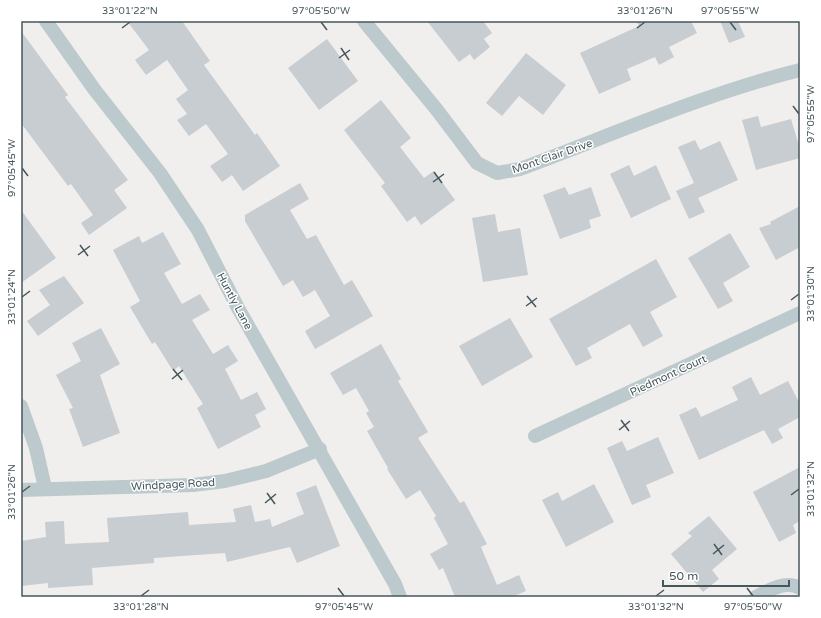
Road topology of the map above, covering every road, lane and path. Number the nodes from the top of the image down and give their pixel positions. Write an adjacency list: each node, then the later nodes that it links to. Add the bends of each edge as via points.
1 (46, 21): 7 (street, Huntly Lane, via 94,89 160,173 198,230 238,308)
2 (364, 21): 3 (street, Mont Clair Drive, via 477,163 497,173 520,169 696,102)
3 (800, 70)
4 (800, 313): 6 (street, Piedmont Court)
5 (21, 406): 8 (street, via 36,448)
6 (535, 436)
7 (320, 449): 8 (street, Windpage Road, via 266,471 225,481); 11 (street, Huntly Lane)
8 (45, 488): 9 (street, Windpage Road)
9 (21, 490)
10 (800, 588): 12 (street, via 795,585 778,586)
11 (400, 597)
12 (756, 597)

